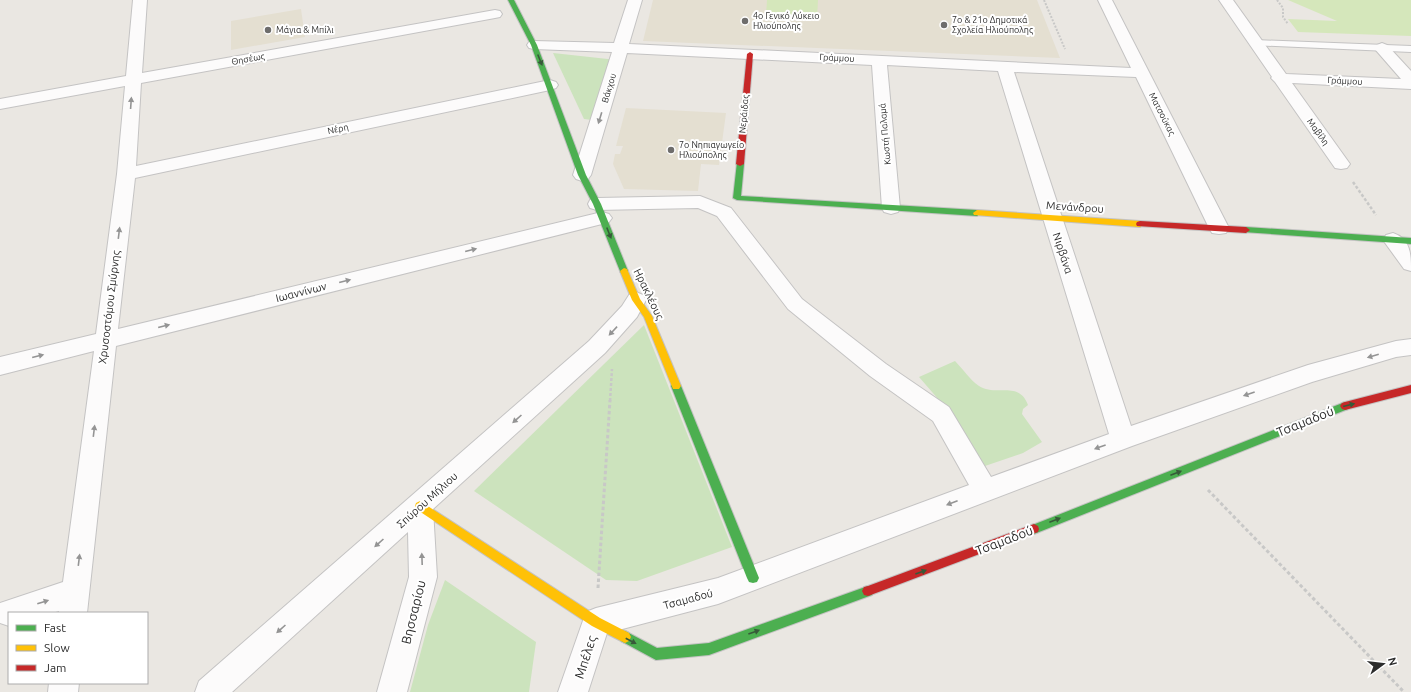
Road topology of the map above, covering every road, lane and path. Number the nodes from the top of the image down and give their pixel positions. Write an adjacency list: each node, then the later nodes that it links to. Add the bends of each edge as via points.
1 (140, 0): 21 (street, Χρυσοστόμου Σμύρνης)
2 (635, 0): 12 (street, Βάκχου)
3 (1044, 0): 18 (path)
4 (1105, 0): 19 (street, Ματσούκας)
5 (1226, 0): 10 (street, Μαβίλη)
6 (1277, 0): 9 (path, via 1283,8 1283,17)
7 (516, 3): 11 (street, Ηρακλέους)
8 (495, 14): 21 (street, Θησέως)
9 (1291, 28)
10 (1255, 43): 13 (lane); 20 (street, Μαβίλη)
11 (534, 45): 12 (street, Γράμμου); 24 (street, Ηρακλέους, one-way to 24)
12 (621, 48): 15 (street, Γράμμου); 28 (street, Βάκχου, one-way to 28)
13 (1382, 48): 14 (lane); 22 (street)
14 (1411, 49)
15 (750, 54): 16 (street, Γράμμου); 29 (street, Νεράιδας)
16 (879, 60): 17 (street, Γράμμου); 30 (street, Κωστή Παλαμά)
17 (1004, 66): 18 (street, Γράμμου); 32 (street, Νιρβάνα)
18 (1074, 70): 19 (street, Γράμμου)
19 (1141, 73): 33 (street, Ματσούκας)
20 (1279, 78): 23 (street, Γράμμου); 26 (street, Μαβίλη)
21 (133, 80): 25 (street, Θησέως); 27 (street, Χρυσοστόμου Σμύρνης, one-way to 21)
22 (1411, 80)
23 (1411, 84)
24 (550, 85): 27 (street, Νέρη); 28 (street, Ηρακλέους)
25 (0, 104)
26 (1341, 164): 34 (path)
27 (126, 174): 38 (street, Χρυσοστόμου Σμύρνης, one-way to 27)
28 (582, 175): 31 (street, Ηρακλέους)
29 (735, 203): 30 (street, Μενάνδρου); 31 (street, Ιωαννίνων, via 700,202); 44 (street, via 795,304 878,370 941,414)
30 (891, 208): 32 (street, Μενάνδρου)
31 (600, 211): 36 (street, Ηρακλέους, one-way to 36); 38 (street, Ιωαννίνων, one-way to 31)
32 (1052, 218): 33 (street, Μενάνδρου); 42 (street, Νιρβάνα)
33 (1219, 228): 34 (street, Μενάνδρου)
34 (1402, 240): 35 (street)
35 (1411, 264)
36 (636, 300): 37 (street, Σπύρου Μήλιου); 46 (street, Ηρακλέους, via 648,316)
37 (619, 324): 45 (street, Σπύρου Μήλιου, one-way to 45, via 597,347); 49 (path, via 613,368)
38 (105, 340): 40 (street, Ιωαννίνων, one-way to 38); 47 (street, Χρυσοστόμου Σμύρνης, one-way to 38)
39 (1411, 347): 42 (street, Τσαμαδού, one-way to 42, via 1308,374)
40 (0, 366)
41 (1411, 389): 43 (street, Τσαμαδού, one-way to 41, via 1336,408)
42 (1123, 439): 44 (street, Τσαμαδού, one-way to 44)
43 (1187, 469): 49 (street, Τσαμαδού, one-way to 43, via 656,654 709,649 940,565); 53 (path)
44 (985, 490): 46 (street, Τσαμαδού, one-way to 46)
45 (420, 506): 49 (street, Τσαμαδού); 50 (street, Σπύρου Μήλιου, one-way to 50); 51 (street, Βησσαρίου, one-way to 45, via 422,577)
46 (753, 578): 49 (street, Τσαμαδού, via 718,591)
47 (74, 602): 48 (street, one-way to 47)
48 (15, 612)
49 (596, 622): 52 (street, Μπέλες)
50 (210, 692)
51 (392, 692)
52 (573, 692)
53 (1404, 692)

